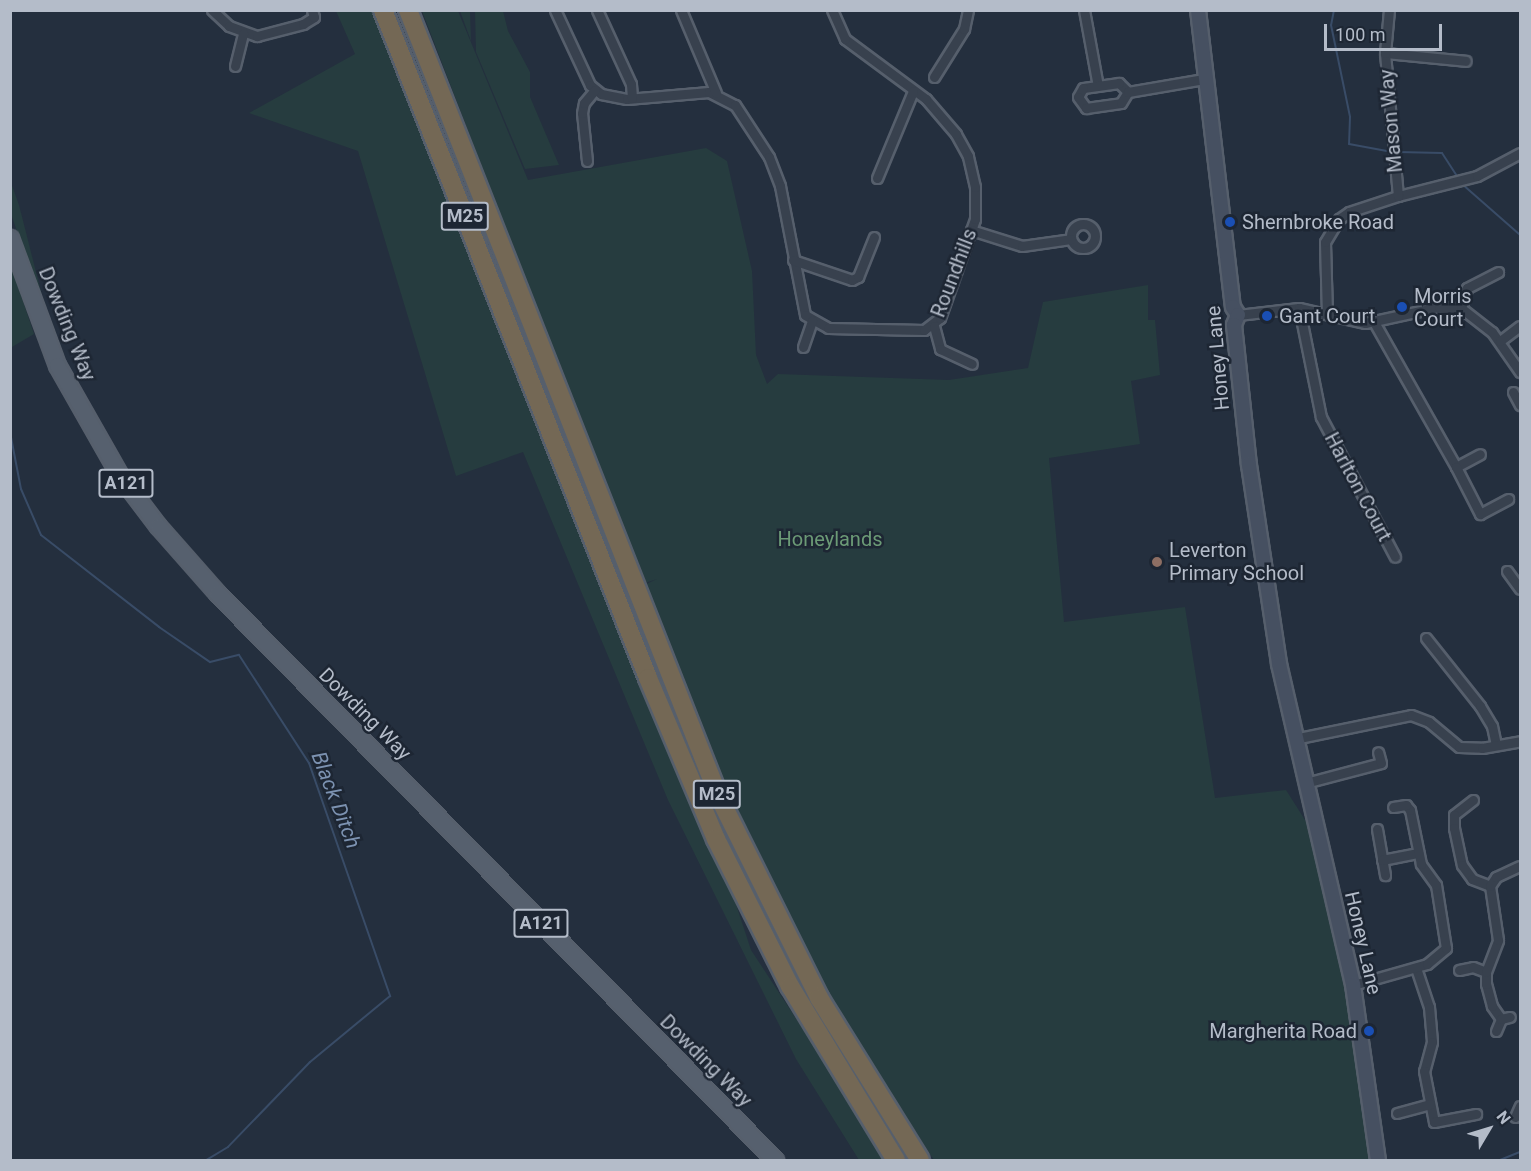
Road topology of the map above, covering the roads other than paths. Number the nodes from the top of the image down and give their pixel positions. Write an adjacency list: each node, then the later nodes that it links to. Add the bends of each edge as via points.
1 (212, 10): 13 (street)
2 (383, 10): 81 (highway, M25, via 712,829 795,995)
3 (408, 10): 82 (highway, M25, via 718,795 819,998)
4 (555, 10): 20 (street)
5 (597, 10): 24 (street, via 631,84)
6 (681, 10): 23 (street)
7 (832, 10): 21 (street, Roundhills, via 845,39)
8 (968, 10): 17 (street, via 964,29)
9 (1084, 10): 19 (street)
10 (1198, 10): 18 (street, Honey Lane)
11 (1389, 10): 14 (street, Mason Way)
12 (313, 14): 13 (street, via 257,36)
13 (243, 33): 16 (street)
14 (1385, 53): 15 (street); 28 (street, Mason Way)
15 (1466, 61)
16 (235, 66)
17 (934, 77)
18 (1204, 79): 22 (street); 38 (street, Honey Lane, via 1233,308)
19 (1098, 86): 22 (street, via 1119,83); 22 (street, via 1079,92 1078,98 1086,108 1121,103)
20 (595, 90): 24 (street, via 610,97); 26 (street, via 584,103 582,113)
21 (913, 91): 27 (street); 29 (street, Roundhills, via 942,116 968,156 975,187)
22 (1128, 92)
23 (716, 93): 24 (street); 33 (street, via 735,105 770,158 785,210)
24 (632, 98)
25 (1519, 156): 28 (street, Mason Way, via 1454,182)
26 (587, 161)
27 (877, 178)
28 (1398, 196): 37 (street, Mason Way, via 1349,212 1339,219 1325,242)
29 (971, 230): 32 (street, via 1022,246); 41 (street, Roundhills, via 964,258)
30 (874, 237): 33 (street, via 858,277 852,280)
31 (10, 238): 80 (main road, Dowding Way / A121, via 57,365 120,476 158,526 225,602)
32 (1071, 239)
33 (793, 260): 39 (street, via 800,304)
34 (1498, 272): 36 (street, via 1467,288)
35 (1299, 308): 37 (street); 38 (street); 52 (street, Harlton Court, via 1320,417)
36 (1461, 308): 40 (street, via 1439,308); 43 (street)
37 (1328, 314): 40 (street, via 1349,322)
38 (1238, 315): 56 (street, Honey Lane, via 1234,325 1247,454 1279,664)
39 (812, 321): 41 (street, Roundhills, via 828,328 924,330); 44 (street)
40 (1374, 322): 50 (street)
41 (934, 326): 45 (street, via 940,349)
42 (1520, 329): 43 (street)
43 (1500, 341): 46 (street)
44 (803, 347)
45 (972, 364)
46 (1521, 372)
47 (1513, 392): 48 (street)
48 (1521, 405)
49 (1480, 454): 50 (street)
50 (1456, 467): 51 (street, via 1480,514)
51 (1508, 499)
52 (1395, 557)
53 (1507, 571): 54 (street)
54 (1521, 589)
55 (1426, 638): 58 (street, via 1480,706 1492,726)
56 (1298, 737): 58 (street, via 1411,715 1429,722 1459,747); 60 (street, Honey Lane); 64 (street, Honey Lane)
57 (1521, 741): 58 (street)
58 (1496, 745)
59 (1378, 752): 60 (street, via 1380,763)
60 (1313, 781): 64 (street, Honey Lane, via 1324,836)
61 (1473, 800): 69 (street, via 1454,815 1454,828 1462,865 1472,879)
62 (1393, 807): 65 (street, via 1406,804 1410,810)
63 (1377, 829): 66 (street)
64 (1319, 843): 73 (street, Honey Lane)
65 (1418, 853): 66 (street); 70 (street, via 1426,876 1436,885 1447,940 1442,955)
66 (1382, 860): 68 (street)
67 (1521, 866): 69 (street, via 1503,872)
68 (1385, 875)
69 (1490, 886): 72 (street, via 1498,940)
70 (1416, 968): 73 (street); 76 (street, via 1429,1006 1432,1042 1424,1071)
71 (1459, 970): 72 (street, via 1473,967)
72 (1486, 972): 74 (street, via 1492,1006 1505,1018)
73 (1353, 984): 83 (street, Honey Lane)
74 (1496, 1031)
75 (1518, 1103): 79 (street)
76 (1430, 1104): 77 (street); 78 (street, via 1434,1122)
77 (1397, 1113)
78 (1476, 1114)
79 (1515, 1117)
80 (775, 1161)
81 (896, 1161)
82 (920, 1161)
83 (1378, 1161)

